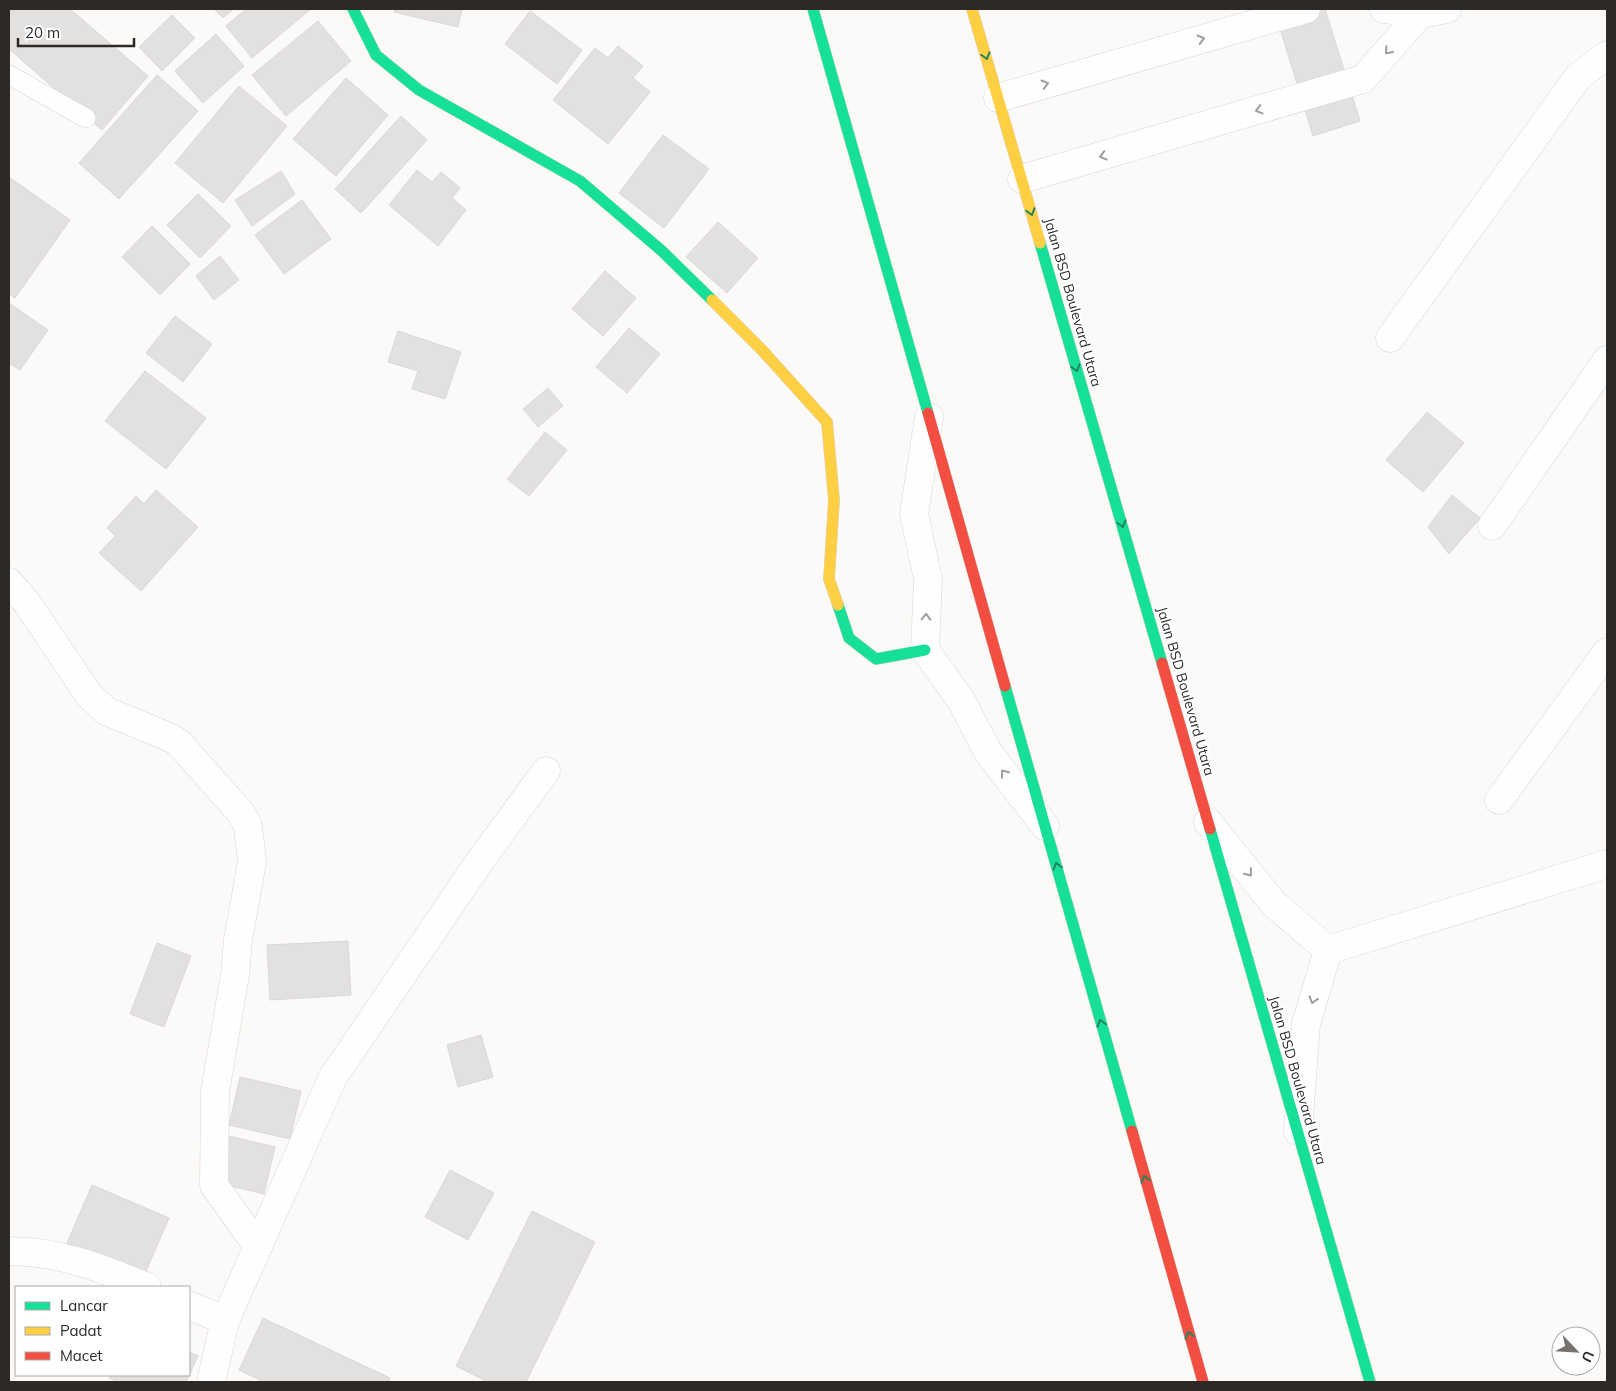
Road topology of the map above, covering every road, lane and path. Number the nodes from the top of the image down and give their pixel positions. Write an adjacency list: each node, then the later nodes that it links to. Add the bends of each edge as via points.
1 (353, 9): 18 (main road, via 376,55 419,90 580,181 662,251 762,350 827,422 834,500 829,579 849,638 876,659)
2 (814, 9): 15 (main road)
3 (972, 9): 10 (main road, Jalan BSD Boulevard Utara, one-way to 10)
4 (1306, 9): 10 (street, one-way to 4)
5 (1384, 9): 7 (street)
6 (1447, 9): 7 (street)
7 (1420, 14): 12 (street, one-way to 12, via 1363,79)
8 (1607, 55): 13 (street, via 1578,77)
9 (9, 75): 11 (lane)
10 (998, 98): 12 (main road, Jalan BSD Boulevard Utara)
11 (86, 118)
12 (1022, 179): 22 (main road, Jalan BSD Boulevard Utara, one-way to 22)
13 (1390, 338)
14 (1607, 360): 16 (street)
15 (929, 417): 18 (street, one-way to 15, via 928,579 914,514); 23 (main road)
16 (1492, 526)
17 (9, 582): 27 (street, via 27,603 89,695 106,711 179,743 241,813 248,826 252,862 216,1092 214,1185)
18 (925, 650): 23 (street, one-way to 18, via 988,752 961,700)
19 (1607, 652): 21 (street)
20 (546, 771): 27 (street, via 480,861 332,1077)
21 (1499, 800)
22 (1208, 822): 25 (street, one-way to 25, via 1274,904); 26 (main road, Jalan BSD Boulevard Utara)
23 (1045, 826): 33 (main road, one-way to 23)
24 (1607, 864): 25 (street)
25 (1328, 950): 26 (street, one-way to 26, via 1306,1024)
26 (1298, 1131): 34 (main road, Jalan BSD Boulevard Utara)
27 (258, 1247): 31 (street)
28 (9, 1251): 29 (street, via 30,1251 83,1262)
29 (144, 1286)
30 (190, 1305): 31 (street)
31 (225, 1320): 32 (street)
32 (211, 1382)
33 (1203, 1382)
34 (1370, 1382)

